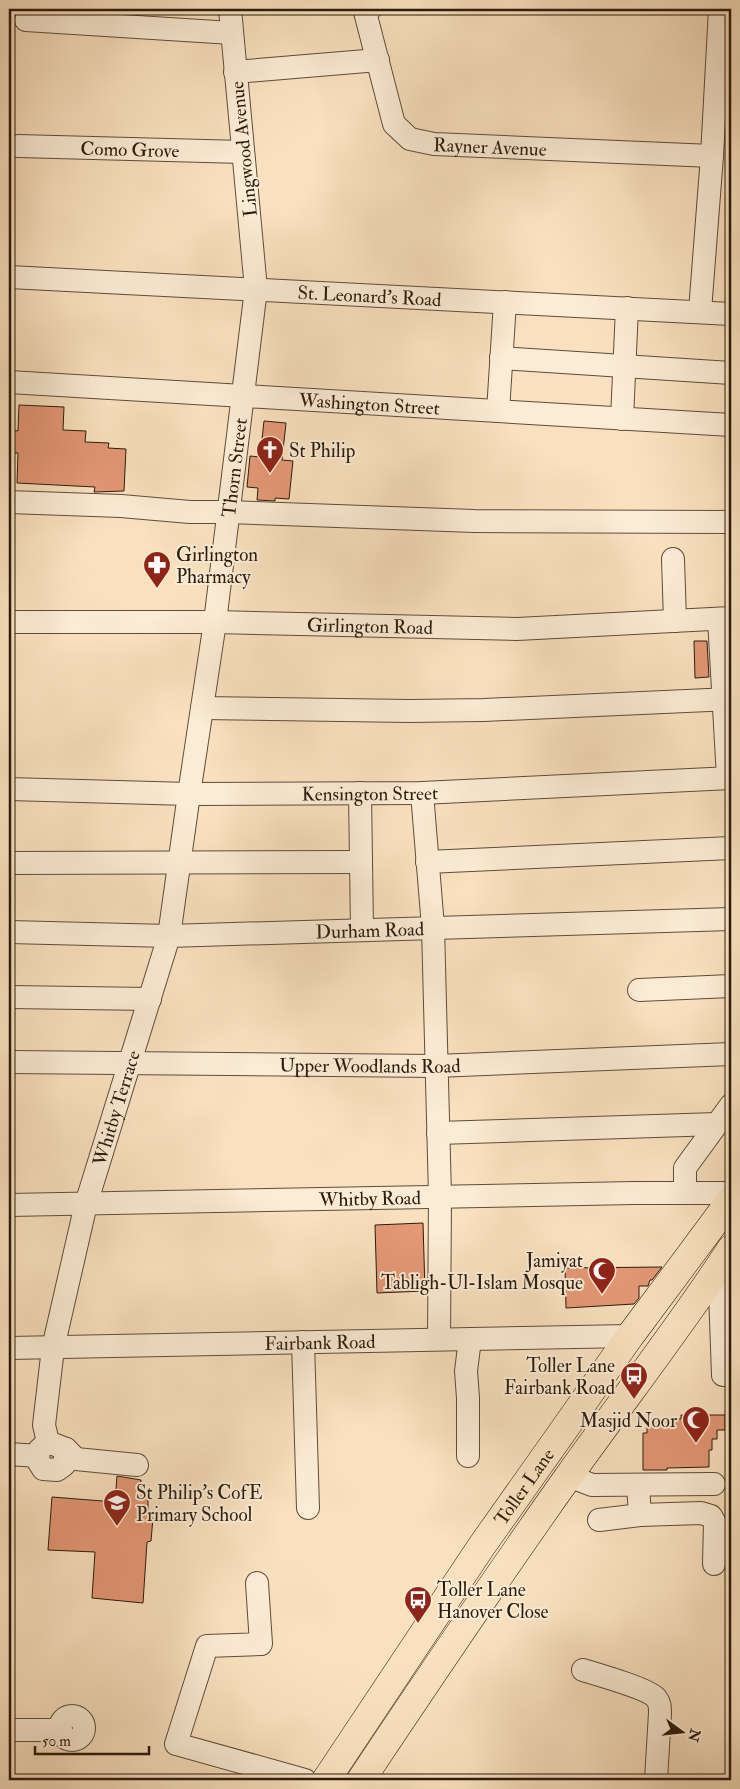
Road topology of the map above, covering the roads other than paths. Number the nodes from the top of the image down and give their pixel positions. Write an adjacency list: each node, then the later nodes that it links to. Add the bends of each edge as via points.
1 (230, 9): 5 (street, Lingwood Avenue)
2 (370, 9): 6 (street, Rayner Avenue, via 365,12)
3 (720, 9): 10 (street)
4 (26, 20): 5 (street)
5 (232, 34): 7 (street, Lingwood Avenue)
6 (378, 60): 7 (street); 10 (street, Rayner Avenue, via 394,124 410,139 434,144)
7 (235, 72): 9 (street, Lingwood Avenue)
8 (18, 146): 9 (street, Como Grove)
9 (243, 152): 12 (street, Lingwood Avenue)
10 (712, 156): 15 (street)
11 (9, 277): 12 (street, St. Leonard's Road)
12 (256, 289): 13 (street, St. Leonard's Road); 21 (street, Thorn Street)
13 (505, 302): 14 (street, St. Leonard's Road); 17 (street)
14 (627, 308): 15 (street, St. Leonard's Road); 18 (street)
15 (700, 312): 16 (street, St. Leonard's Road)
16 (731, 314)
17 (501, 358): 18 (street); 22 (street)
18 (624, 367): 19 (street); 23 (street)
19 (731, 373)
20 (9, 382): 21 (street, Washington Street)
21 (243, 395): 22 (street, Washington Street); 26 (street, Thorn Street)
22 (498, 412): 23 (street, Washington Street)
23 (622, 419): 24 (street, Washington Street)
24 (731, 425)
25 (9, 502): 26 (street)
26 (228, 512): 27 (street, via 474,521); 32 (street, Thorn Street)
27 (731, 522)
28 (673, 559): 30 (street)
29 (725, 619): 30 (street, Girlington Road); 33 (street)
30 (675, 621): 32 (street, Girlington Road, via 517,628)
31 (9, 622): 32 (street, Girlington Road)
32 (215, 622): 34 (street, Thorn Street)
33 (727, 699): 34 (street, via 484,710); 35 (street)
34 (202, 708): 39 (street, Thorn Street)
35 (730, 778): 38 (street, Kensington Street)
36 (9, 789): 39 (street, Kensington Street)
37 (360, 793): 38 (street, Kensington Street); 39 (street, Kensington Street); 41 (street)
38 (422, 793): 42 (street)
39 (189, 794): 44 (street, Whitby Terrace)
40 (731, 848): 42 (street)
41 (361, 862): 44 (street); 47 (street)
42 (427, 862): 46 (street)
43 (9, 863): 44 (street)
44 (179, 863): 49 (street, Whitby Terrace)
45 (731, 919): 46 (street, Durham Road)
46 (433, 927): 47 (street, Durham Road); 57 (street)
47 (362, 930): 49 (street, Durham Road)
48 (9, 932): 49 (street, Durham Road)
49 (169, 936): 53 (street, Whitby Terrace)
50 (731, 986): 51 (street)
51 (639, 990)
52 (9, 997): 53 (street)
53 (150, 999): 56 (street, Whitby Terrace)
54 (731, 1054): 57 (street, Upper Woodlands Road)
55 (9, 1062): 56 (street, Upper Woodlands Road)
56 (129, 1063): 57 (street, Upper Woodlands Road); 65 (street, Whitby Terrace)
57 (436, 1066): 60 (street)
58 (731, 1105): 59 (street)
59 (718, 1124): 60 (street); 61 (street, via 685,1168)
60 (438, 1133): 63 (street)
61 (685, 1192): 62 (street, Whitby Road); 63 (street, Whitby Road)
62 (731, 1193)
63 (440, 1196): 65 (street, Whitby Road); 70 (street)
64 (731, 1200): 69 (main road, Toller Lane)
65 (86, 1204): 66 (street, Whitby Road); 74 (street, Whitby Terrace)
66 (9, 1205)
67 (731, 1249): 68 (main road, Toller Lane)
68 (719, 1291): 75 (main road, Toller Lane); 76 (street)
69 (630, 1336): 71 (street, Fairbank Road); 75 (main road); 80 (main road, Toller Lane)
70 (439, 1339): 71 (street, Fairbank Road); 72 (street, Fairbank Road)
71 (470, 1339): 79 (street, via 466,1371)
72 (303, 1342): 74 (street, Fairbank Road); 85 (street)
73 (9, 1348): 74 (street, Fairbank Road)
74 (53, 1348): 77 (street, Whitby Terrace)
75 (660, 1351): 82 (main road, Toller Lane)
76 (725, 1368)
77 (49, 1443): 78 (street); 81 (street, via 76,1459)
78 (9, 1454)
79 (468, 1456)
80 (543, 1460): 82 (main road); 88 (main road, Toller Lane)
81 (137, 1465)
82 (569, 1476): 84 (street, via 592,1485); 89 (main road, Toller Lane)
83 (714, 1484): 84 (street)
84 (638, 1485): 86 (street)
85 (308, 1508)
86 (640, 1515): 87 (street); 90 (street, via 701,1513 711,1516 715,1523)
87 (599, 1520)
88 (481, 1547): 89 (main road); 96 (main road, Toller Lane)
89 (506, 1564): 97 (main road, Toller Lane)
90 (714, 1564)
91 (257, 1583): 95 (street, via 261,1644 207,1646 176,1744)
92 (582, 1670): 98 (street, via 645,1691 658,1699)
93 (9, 1730): 94 (street)
94 (61, 1730)
95 (305, 1780)
96 (326, 1780)
97 (361, 1780)
98 (656, 1780)

